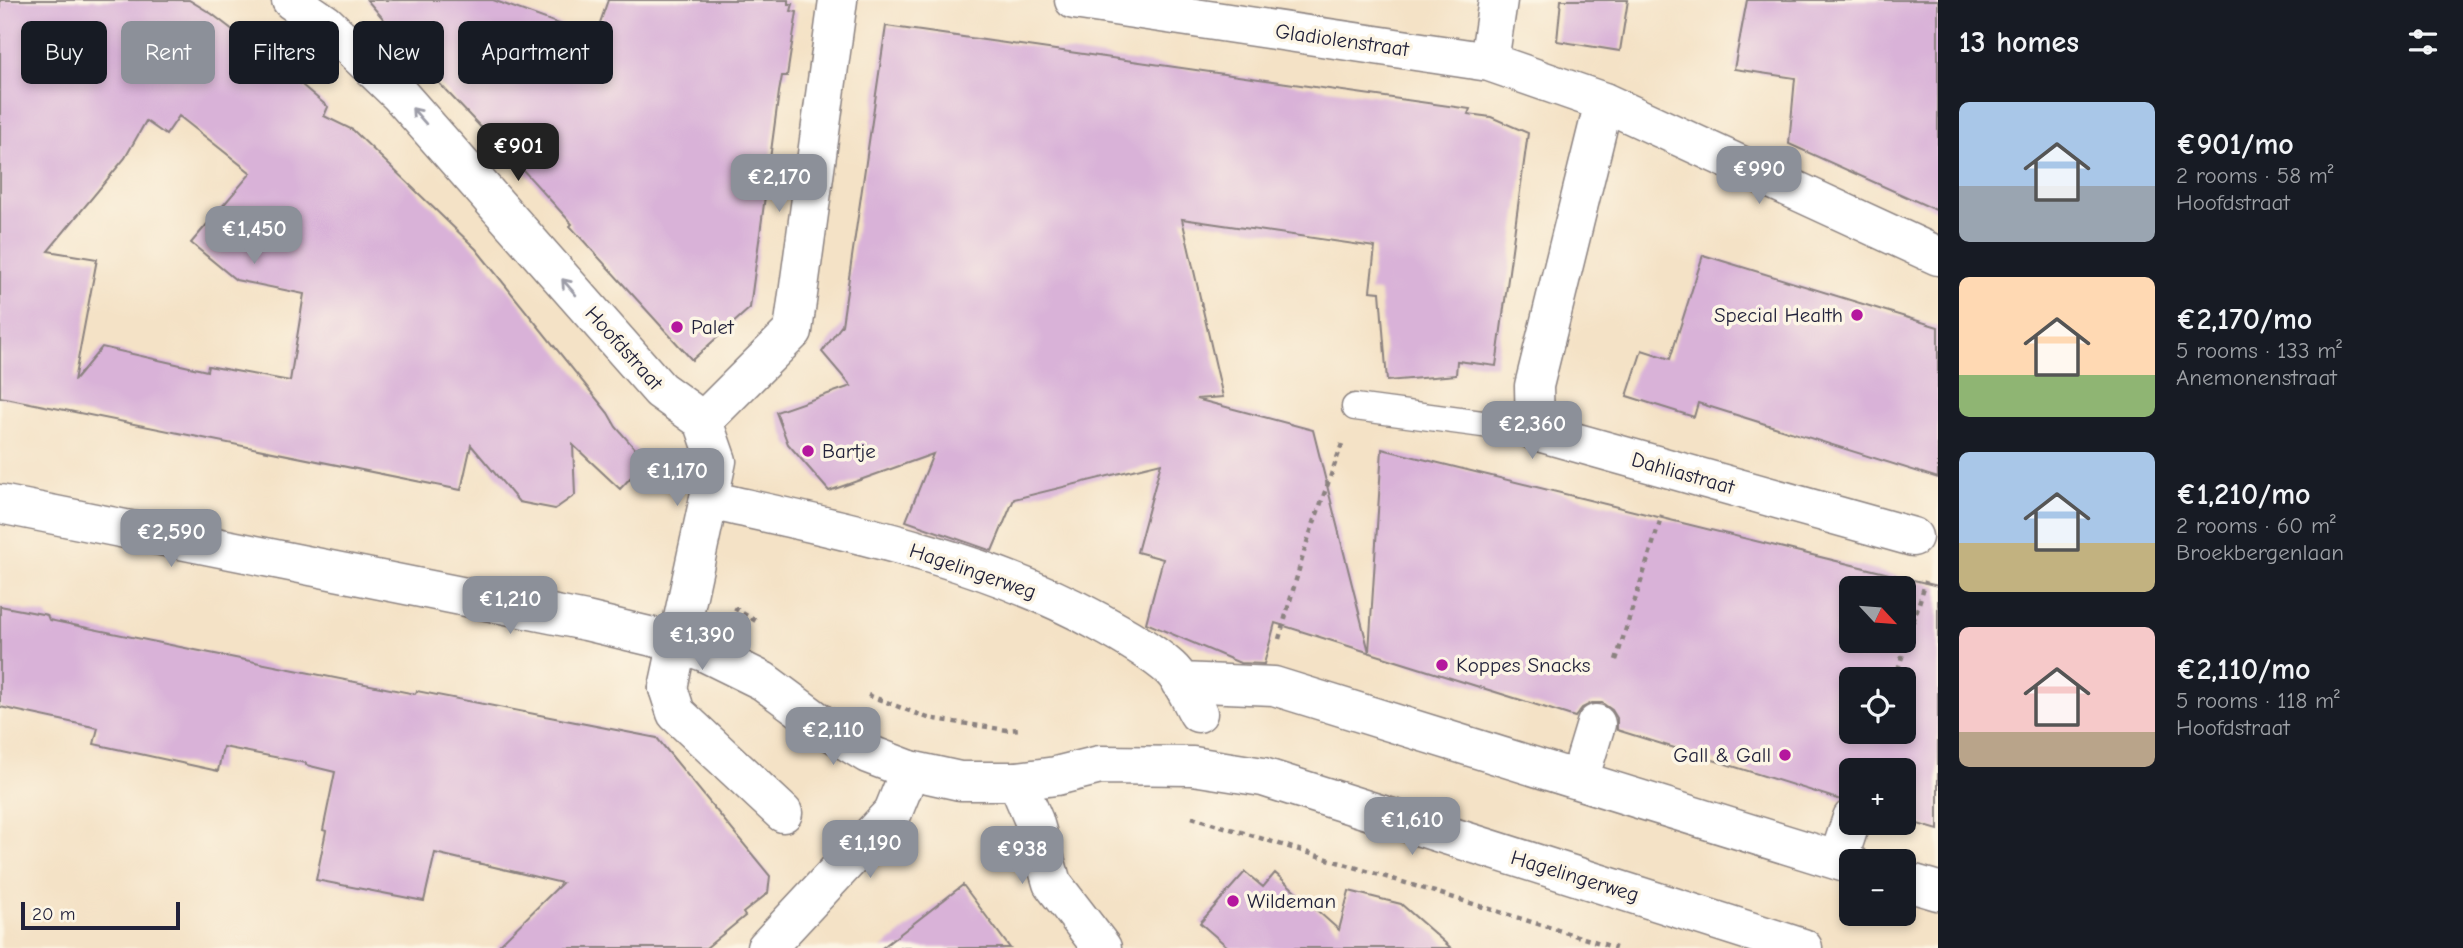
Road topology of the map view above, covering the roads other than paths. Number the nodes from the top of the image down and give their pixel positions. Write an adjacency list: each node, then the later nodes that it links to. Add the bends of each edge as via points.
1 (291, 0): 9 (street, Hoofdstraat, one-way to 1, via 660,390 399,94 326,24)
2 (838, 0): 9 (street, via 793,331)
3 (1074, 0): 5 (street, Gladiolenstraat)
4 (1497, 0): 5 (street)
5 (1489, 62): 6 (street, Gladiolenstraat)
6 (1604, 102): 7 (street, Gladiolenstraat); 10 (street, via 1534,387)
7 (1938, 256)
8 (1355, 407): 10 (lane)
9 (703, 421): 11 (street, via 717,461)
10 (1535, 431): 13 (street, Dahliastraat)
11 (709, 500): 14 (street); 17 (street, Hagelingerweg, via 907,547 1070,606 1171,669 1189,698 1274,686)
12 (0, 504): 14 (street)
13 (1913, 537)
14 (678, 642): 16 (street, via 763,681 832,732); 19 (street, via 668,688 676,713)
15 (1596, 724): 17 (street)
16 (910, 771): 18 (street, via 960,781); 23 (street, via 893,812)
17 (1580, 780): 20 (street)
18 (1017, 781): 24 (street, via 1052,883); 25 (street, Hagelingerweg, via 1100,765 1193,766 1263,777)
19 (783, 814)
20 (1839, 860)
21 (1916, 885): 22 (street)
22 (1938, 891)
23 (766, 948)
24 (1102, 948)
25 (1803, 948)

